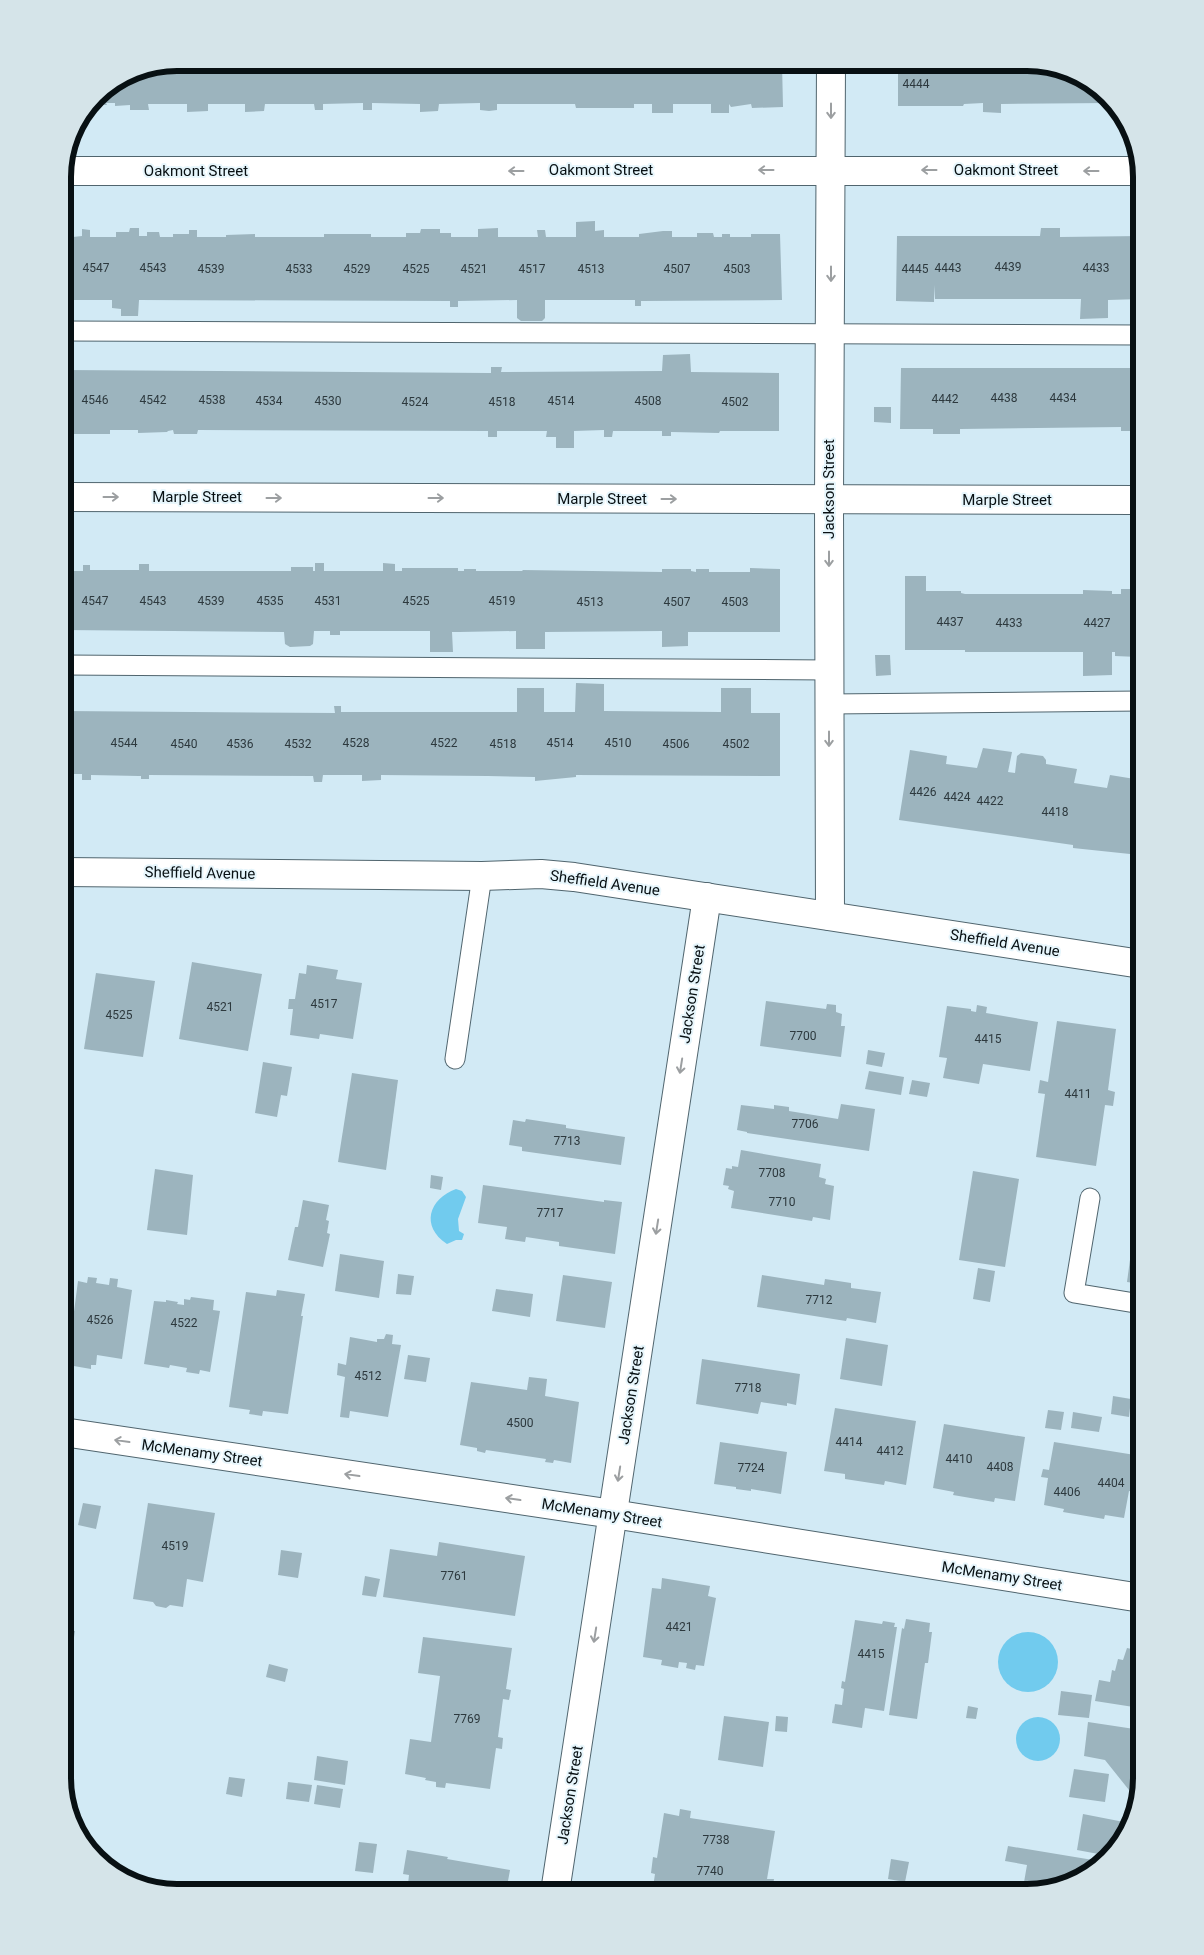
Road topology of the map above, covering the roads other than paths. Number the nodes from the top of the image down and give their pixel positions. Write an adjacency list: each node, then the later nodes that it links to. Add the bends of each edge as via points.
1 (831, 71): 2 (street, Jackson Street, one-way to 2)
2 (831, 170): 3 (street, Oakmont Street, one-way to 2); 4 (street, Oakmont Street, one-way to 4); 6 (street, Jackson Street, one-way to 6)
3 (1133, 171)
4 (71, 172)
5 (71, 330): 6 (lane)
6 (830, 334): 7 (lane); 9 (street, Jackson Street)
7 (1133, 335)
8 (71, 497): 9 (street, Marple Street, one-way to 9)
9 (829, 500): 10 (street, Marple Street); 12 (street, Jackson Street, one-way to 12)
10 (1133, 500)
11 (71, 665): 12 (lane)
12 (829, 670): 14 (street, Jackson Street)
13 (1133, 701): 14 (lane)
14 (829, 704): 18 (street, Jackson Street, one-way to 18)
15 (71, 872): 16 (street, Sheffield Avenue)
16 (482, 876): 17 (street, Sheffield Avenue, via 541,874 574,877); 20 (lane)
17 (707, 897): 18 (street, Sheffield Avenue); 24 (street, Jackson Street, one-way to 24)
18 (830, 916): 19 (street, Sheffield Avenue)
19 (1133, 963)
20 (456, 1059)
21 (1090, 1198): 22 (lane, via 1074,1293)
22 (1133, 1303)
23 (71, 1433): 24 (street, McMenamy Street, one-way to 23)
24 (613, 1514): 25 (street, McMenamy Street); 26 (street, Jackson Street, one-way to 26)
25 (1133, 1597)
26 (556, 1884)

